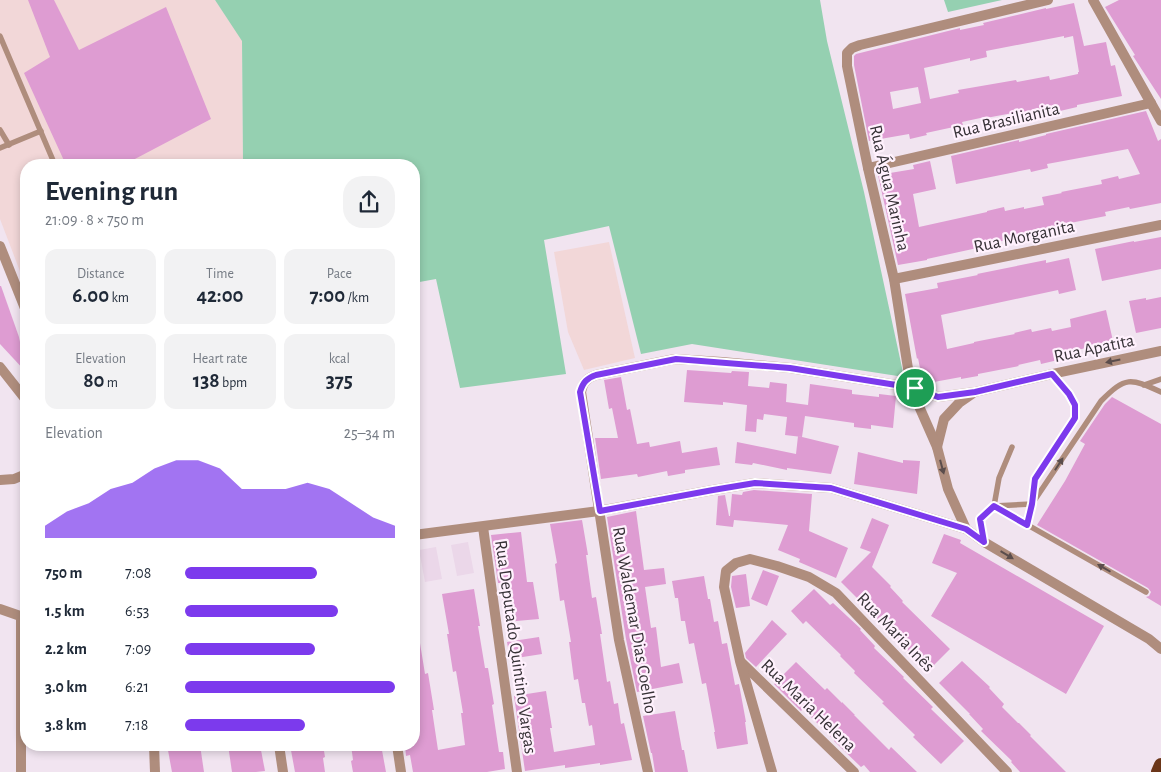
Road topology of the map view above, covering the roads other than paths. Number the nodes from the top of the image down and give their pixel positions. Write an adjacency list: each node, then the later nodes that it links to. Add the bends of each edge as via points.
1 (1048, 0): 11 (street, Rua Água Marinha, via 852,48 847,53 847,66)
2 (1093, 0): 4 (street)
3 (0, 36): 7 (lane)
4 (1151, 103): 5 (street); 11 (street, Rua Brasilianita)
5 (1161, 121)
6 (0, 130): 8 (lane)
7 (41, 131): 8 (lane); 10 (lane)
8 (9, 144): 9 (lane)
9 (0, 148)
10 (53, 159)
11 (868, 168): 14 (street, Rua Água Marinha)
12 (1161, 225): 14 (street, Rua Morganita)
13 (0, 246): 15 (street)
14 (894, 280): 22 (street, Rua Água Marinha, via 909,375)
15 (20, 296)
16 (1161, 351): 18 (street, Rua Apatita, one-way to 18)
17 (0, 367): 23 (street)
18 (1052, 374): 24 (street, Rua Apatita); 30 (lane, via 1075,405 1075,418 1035,479)
19 (1161, 379): 21 (lane)
20 (582, 384): 22 (street, Rua Apatita, via 596,375 676,359 790,368); 32 (street, Rua Waldemar Dias Coelho, via 580,392)
21 (1144, 385): 25 (lane); 30 (lane, one-way to 21, via 1100,400 1121,383)
22 (915, 388): 24 (street, Rua Apatita, via 938,397); 26 (street, Rua Água Marinha, via 918,404)
23 (20, 392)
24 (975, 392): 26 (street, Rua Apatita, via 944,418)
25 (1161, 392)
26 (937, 447): 35 (street, Rua Água Marinha, one-way to 35, via 948,489)
27 (1012, 447): 31 (lane)
28 (20, 476): 29 (street)
29 (0, 480)
30 (1032, 504): 31 (lane); 33 (lane)
31 (994, 506): 33 (lane); 37 (lane, via 980,519)
32 (600, 511): 34 (street); 35 (street, via 755,483 831,488); 50 (street, Rua Waldemar Dias Coelho, via 619,640)
33 (1027, 525): 38 (lane, one-way to 33)
34 (483, 527): 36 (street); 55 (street, Rua Deputado Quintino Vargas)
35 (966, 529): 37 (street)
36 (420, 534)
37 (984, 542): 41 (street, one-way to 41)
38 (1146, 592)
39 (0, 609): 40 (street)
40 (20, 616)
41 (1149, 639): 42 (street); 43 (street)
42 (1161, 643)
43 (1161, 650)
44 (740, 662): 57 (street); 58 (street, Rua Maria Helena); 59 (street, Rua Maria Inês, via 724,587 726,571 736,563 750,560 809,577 836,593)
45 (21, 751): 51 (street)
46 (154, 751): 52 (street)
47 (280, 751): 53 (street)
48 (398, 751): 54 (street)
49 (1161, 766): 60 (highway)
50 (648, 771): 56 (street)
51 (21, 772)
52 (155, 772)
53 (283, 772)
54 (401, 772)
55 (516, 772)
56 (636, 772)
57 (772, 772)
58 (854, 772)
59 (1007, 772)
60 (1158, 772)

